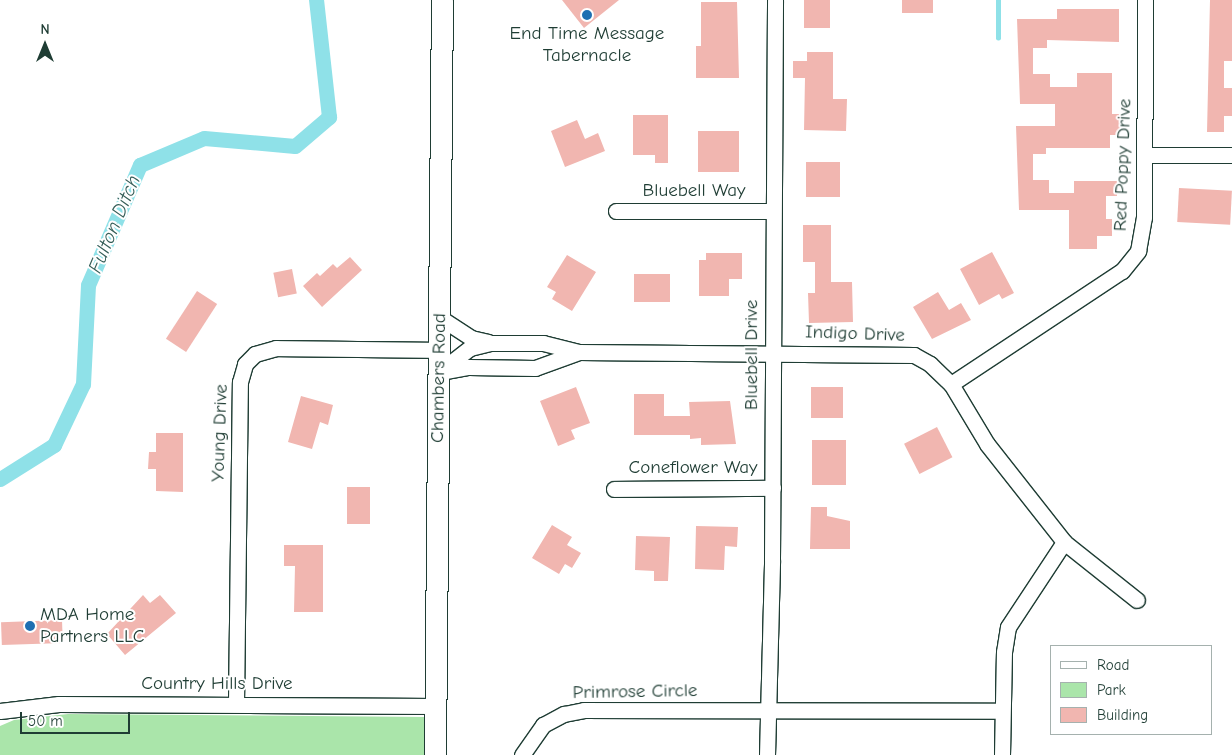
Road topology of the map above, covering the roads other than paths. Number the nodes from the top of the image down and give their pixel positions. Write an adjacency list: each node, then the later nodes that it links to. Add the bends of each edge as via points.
1 (442, 0): 8 (street, Chambers Road)
2 (775, 0): 7 (street, Bluebell Drive)
3 (1145, 0): 4 (street, Red Poppy Drive)
4 (1145, 155): 5 (street); 14 (street, Red Poppy Drive, via 1142,235 1131,261 1122,271)
5 (1232, 155)
6 (616, 211): 7 (street, Bluebell Way)
7 (772, 211): 12 (street, Bluebell Drive)
8 (439, 317): 9 (street, via 471,338); 10 (street, Chambers Road)
9 (490, 343): 11 (street, Indigo Drive, via 543,343); 13 (street, via 470,348)
10 (439, 350): 13 (street, Chambers Road); 19 (street, Young Drive, via 276,348 254,354 245,364 240,382)
11 (580, 352): 12 (street, Indigo Drive); 13 (street, Indigo Drive, via 535,368 469,367)
12 (771, 352): 14 (street, Indigo Drive, via 904,354 930,364); 15 (street, Bluebell Drive)
13 (439, 372): 20 (street, Chambers Road)
14 (952, 384): 17 (street, Indigo Drive, via 987,444)
15 (773, 488): 16 (street, Coneflower Way); 21 (street, Bluebell Drive)
16 (614, 489)
17 (1064, 542): 18 (street, Indigo Drive); 22 (street, via 1008,627)
18 (1137, 600)
19 (236, 703): 20 (street, Country Hills Drive); 23 (street, Country Hills Drive, via 58,704)
20 (435, 706): 24 (street, Chambers Road)
21 (768, 710): 22 (street, Primrose Circle); 25 (street, Primrose Circle, via 572,711 543,725); 26 (street)
22 (1002, 711): 27 (street)
23 (0, 712)
24 (435, 755)
25 (522, 755)
26 (767, 755)
27 (1002, 755)

